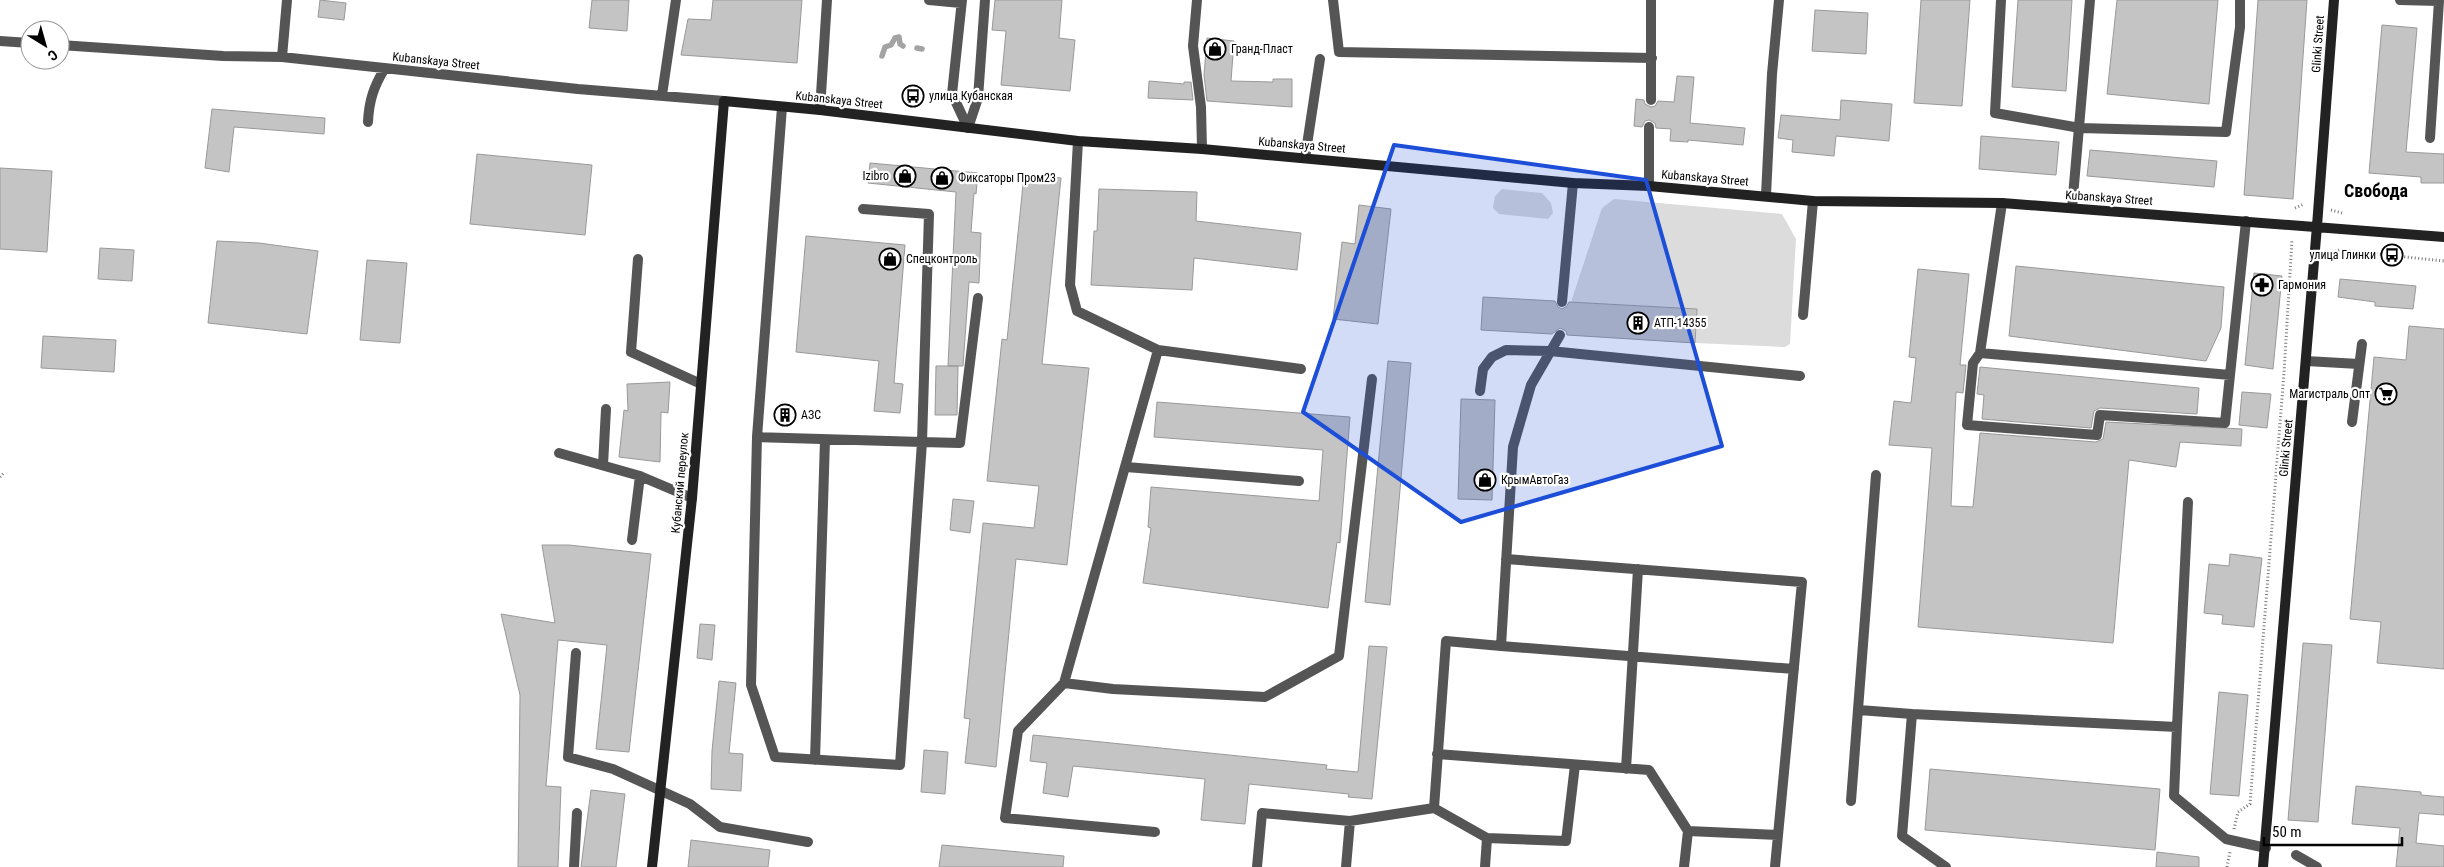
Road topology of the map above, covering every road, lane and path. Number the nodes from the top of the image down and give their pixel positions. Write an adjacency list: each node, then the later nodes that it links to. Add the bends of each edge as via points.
1 (287, 0): 19 (lane)
2 (676, 0): 23 (lane)
3 (827, 0): 27 (lane)
4 (929, 0): 15 (lane)
5 (986, 0): 30 (lane, via 978,98)
6 (1196, 0): 34 (lane, via 1193,46 1201,107)
7 (1333, 0): 20 (lane, via 1339,52)
8 (1651, 0): 20 (lane)
9 (1779, 0): 38 (lane)
10 (2001, 0): 31 (lane, via 1995,113)
11 (2090, 0): 31 (lane)
12 (2240, 0): 31 (lane, via 2240,27 2226,132)
13 (2334, 0): 46 (main road, Glinki Street)
14 (2400, 0): 32 (lane, via 2440,1)
15 (961, 2): 30 (lane, via 952,94)
16 (0, 41): 17 (lane)
17 (20, 42)
18 (70, 46): 19 (lane, Kubanskaya Street)
19 (282, 57): 22 (lane, Kubanskaya Street)
20 (1652, 58): 24 (lane)
21 (1320, 59): 35 (lane)
22 (385, 68): 23 (lane, Kubanskaya Street); 28 (lane, via 374,86)
23 (662, 95): 25 (lane, Kubanskaya Street)
24 (1651, 100)
25 (724, 101): 26 (main road, Kubanskaya Street); 66 (main road, Кубанский переулок)
26 (782, 108): 27 (main road, Kubanskaya Street); 70 (lane)
27 (820, 110): 30 (main road, Kubanskaya Street)
28 (368, 122)
29 (1649, 127): 37 (lane)
30 (968, 128): 33 (main road, Kubanskaya Street)
31 (2080, 128): 42 (lane)
32 (2430, 138)
33 (1078, 141): 34 (main road, Kubanskaya Street); 57 (lane, via 1070,285 1077,310)
34 (1202, 149): 35 (main road, Kubanskaya Street)
35 (1305, 158): 36 (main road, Kubanskaya Street)
36 (1573, 182): 37 (main road, Kubanskaya Street); 53 (lane)
37 (1648, 186): 38 (main road, Kubanskaya Street)
38 (1766, 195): 40 (main road, Kubanskaya Street)
39 (2305, 196): 43 (path, via 2305,204)
40 (1813, 201): 41 (main road, Kubanskaya Street); 54 (lane)
41 (2002, 203): 42 (main road, Kubanskaya Street); 59 (lane)
42 (2072, 208): 45 (main road, Kubanskaya Street)
43 (2295, 208)
44 (863, 209): 72 (lane, via 929,214)
45 (2246, 221): 46 (main road, Kubanskaya Street); 63 (lane)
46 (2318, 226): 47 (main road, Kubanskaya Street); 60 (main road, Glinki Street)
47 (2444, 238)
48 (2292, 240): 106 (path, via 2250,804 2238,812)
49 (2340, 250): 51 (path)
50 (638, 259): 66 (lane, via 631,352)
51 (2444, 261)
52 (978, 298): 72 (lane, via 960,443)
53 (1562, 302)
54 (1803, 315)
55 (1560, 335): 58 (lane)
56 (2362, 344): 61 (lane)
57 (1158, 350): 62 (lane); 75 (lane)
58 (1550, 351): 64 (lane); 67 (lane, via 1506,350 1492,357 1483,369); 84 (lane, via 1531,385 1512,447)
59 (1980, 352): 63 (lane); 63 (lane, via 1973,363 1967,425 2097,435 2100,415 2225,423)
60 (2306, 361): 61 (lane); 108 (main road, Glinki Street)
61 (2359, 364): 69 (lane)
62 (1301, 370)
63 (2230, 375)
64 (1800, 376)
65 (1372, 379): 89 (lane, via 1338,656 1265,697 1113,689)
66 (701, 384): 81 (main road, Кубанский переулок)
67 (1480, 391)
68 (606, 409): 74 (lane)
69 (2352, 422)
70 (757, 436): 71 (lane); 94 (lane, via 751,685 775,757)
71 (825, 440): 72 (lane); 94 (lane)
72 (922, 442): 94 (lane, via 900,765)
73 (559, 453): 74 (lane)
74 (602, 465): 78 (lane)
75 (1126, 467): 80 (lane); 89 (lane)
76 (5, 472): 79 (path)
77 (1876, 475): 90 (lane)
78 (640, 476): 81 (lane); 83 (lane)
79 (0, 477)
80 (1299, 481)
81 (692, 498): 97 (main road, Кубанский переулок)
82 (2188, 502): 92 (lane)
83 (632, 540)
84 (1506, 559): 85 (lane); 86 (lane)
85 (1638, 569): 88 (lane, via 1802,582); 96 (lane)
86 (1501, 646): 88 (lane); 93 (lane, via 1446,641)
87 (576, 653): 97 (lane, via 568,757 613,768)
88 (1794, 669): 104 (lane)
89 (1064, 683): 103 (lane, via 1018,731 1005,818)
90 (1859, 710): 91 (lane); 98 (lane)
91 (1912, 714): 92 (lane); 117 (lane, via 1902,836)
92 (2177, 727): 106 (lane, via 2174,796 2226,840)
93 (1437, 754): 95 (lane); 99 (lane)
94 (815, 760)
95 (1575, 765): 96 (lane); 105 (lane, via 1566,842)
96 (1626, 769): 102 (lane, via 1648,770)
97 (659, 791): 107 (lane, via 690,804 720,827); 111 (main road, Кубанский переулок)
98 (1850, 801)
99 (1434, 808): 101 (lane); 105 (lane)
100 (577, 813): 110 (lane)
101 (1350, 821): 112 (lane, via 1262,812); 113 (lane)
102 (1688, 831): 104 (lane); 115 (lane)
103 (1155, 832)
104 (1778, 835): 116 (lane)
105 (1487, 838): 114 (lane)
106 (2232, 841): 108 (lane); 118 (path)
107 (808, 842)
108 (2266, 848): 119 (main road, Glinki Street)
109 (2296, 855): 120 (lane)
110 (574, 867)
111 (652, 867)
112 (1257, 867)
113 (1346, 867)
114 (1485, 867)
115 (1684, 867)
116 (1775, 867)
117 (1946, 867)
118 (2227, 867)
119 (2263, 867)
120 (2317, 867)

